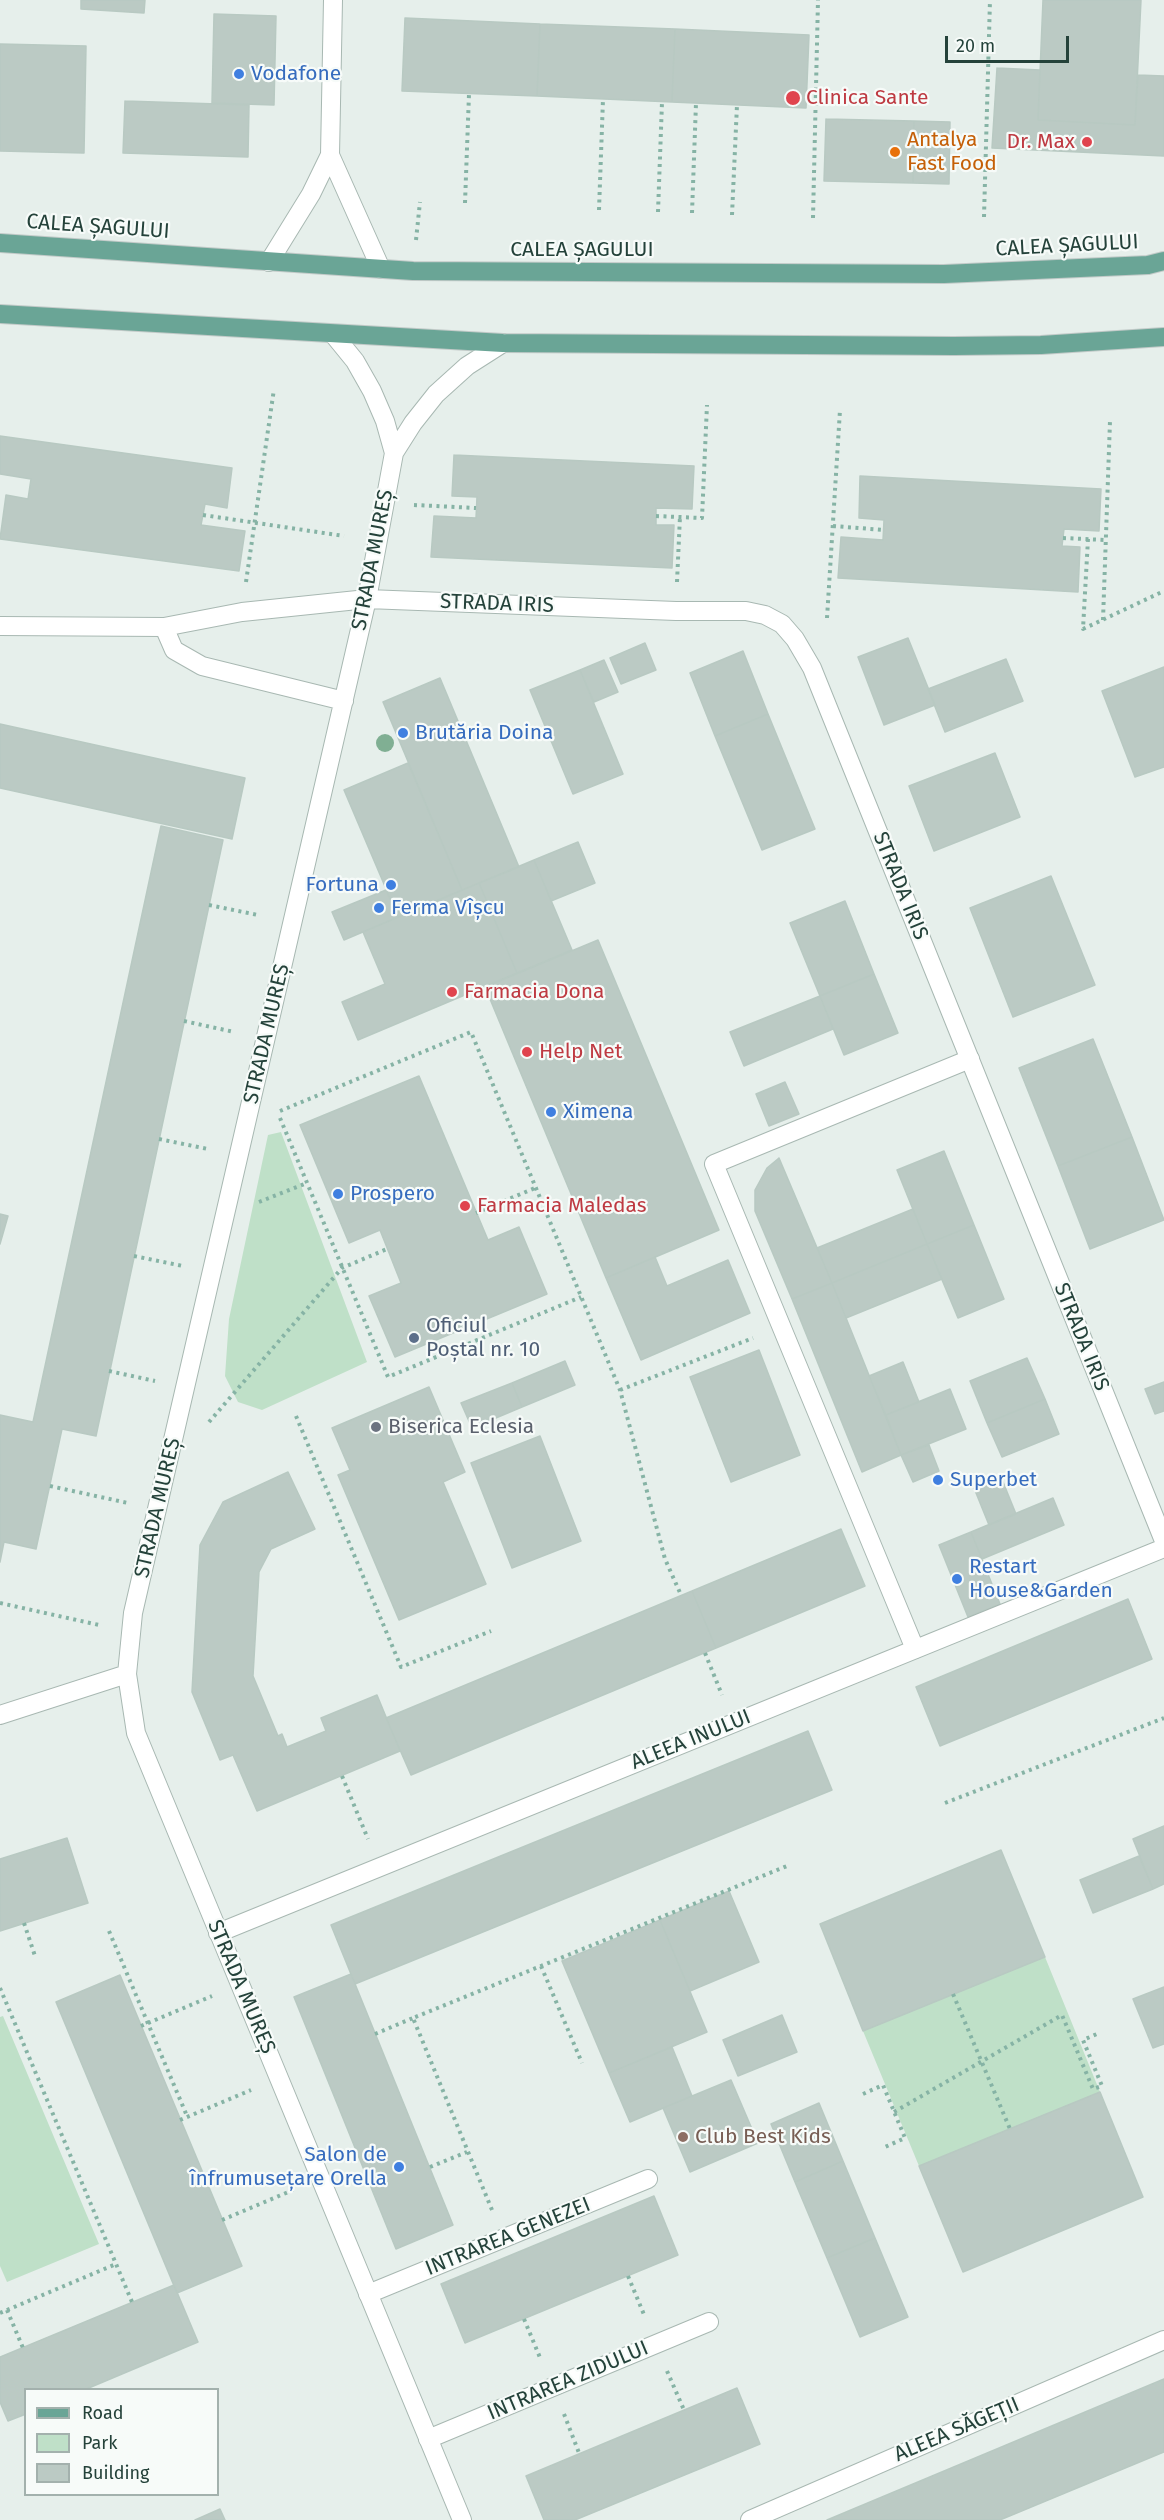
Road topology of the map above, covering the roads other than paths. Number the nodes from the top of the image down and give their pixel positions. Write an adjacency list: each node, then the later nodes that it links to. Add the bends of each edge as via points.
1 (333, 0): 2 (street)
2 (330, 155): 5 (street); 6 (street)
3 (0, 243): 5 (main road, CALEA ȘAGULUI)
4 (1164, 261): 6 (main road, CALEA ȘAGULUI, via 1148,265 944,274)
5 (269, 262): 6 (main road, CALEA ȘAGULUI)
6 (381, 269)
7 (0, 314): 8 (main road)
8 (333, 334): 10 (main road); 11 (street, STRADA MUREȘ, via 372,391)
9 (1164, 337): 10 (main road, via 954,346)
10 (503, 343): 11 (street, STRADA MUREȘ, via 467,366 436,394)
11 (394, 453): 12 (street, STRADA MUREȘ)
12 (367, 599): 14 (street, STRADA IRIS, via 242,612); 15 (street, STRADA MUREȘ); 16 (street, STRADA IRIS, via 746,611 782,624 817,679)
13 (0, 626): 14 (street, STRADA IRIS)
14 (164, 627): 15 (street, via 174,650 202,666)
15 (344, 701): 20 (street, STRADA MUREȘ, via 133,1613)
16 (970, 1059): 17 (street, STRADA IRIS); 19 (street, via 714,1164)
17 (1164, 1541)
18 (1164, 1548): 19 (street, ALEEA INULUI)
19 (915, 1649): 22 (street, ALEEA INULUI)
20 (127, 1674): 21 (street); 22 (street, STRADA MUREȘ, via 136,1733)
21 (0, 1715)
22 (218, 1933): 24 (street, STRADA MUREȘ)
23 (648, 2179): 24 (street, INTRAREA GENEZEI)
24 (368, 2294): 27 (street, STRADA MUREȘ)
25 (708, 2322): 27 (street, INTRAREA ZIDULUI)
26 (1164, 2340): 29 (street, ALEEA SĂGEȚII)
27 (428, 2439): 28 (street, STRADA MUREȘ)
28 (462, 2520)
29 (750, 2520)

